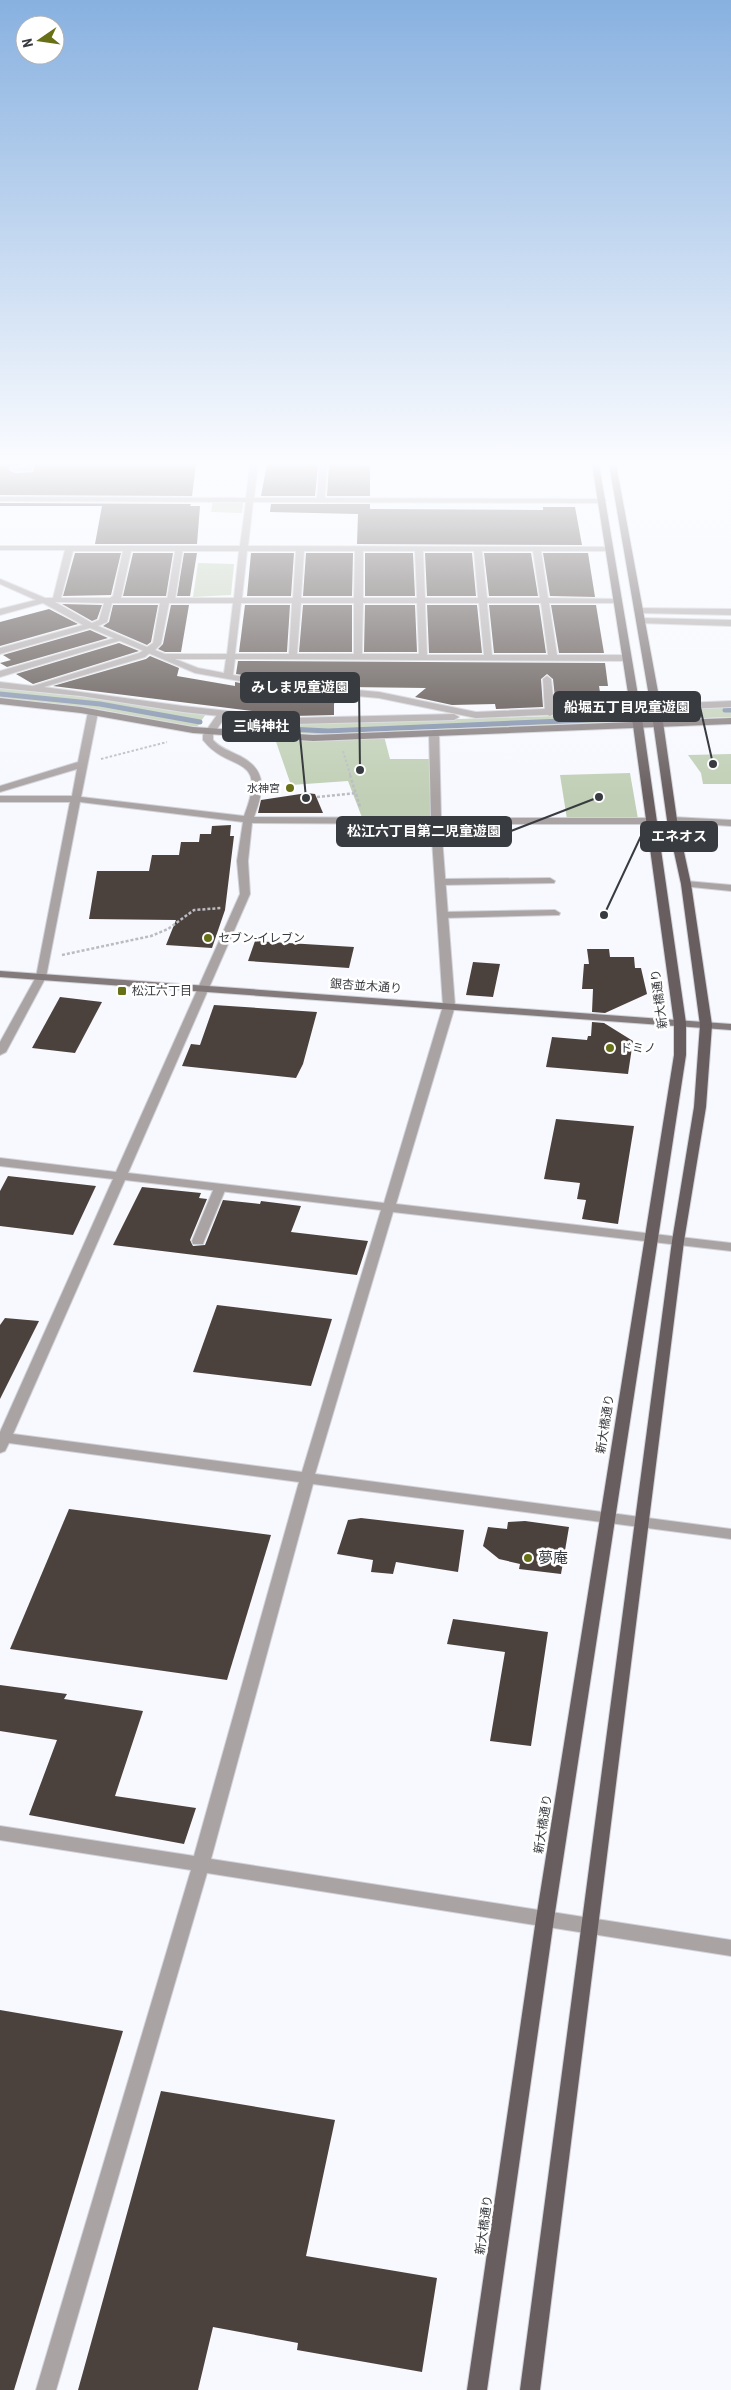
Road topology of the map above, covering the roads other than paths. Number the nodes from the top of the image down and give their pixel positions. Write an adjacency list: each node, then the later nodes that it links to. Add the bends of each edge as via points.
1 (63, 576): 14 (street)
2 (122, 576): 15 (street, via 117,596)
3 (173, 576): 16 (street)
4 (241, 576): 17 (street)
5 (298, 576): 18 (street)
6 (358, 576): 19 (street)
7 (420, 576): 20 (street)
8 (480, 576): 21 (street)
9 (541, 576): 22 (street)
10 (614, 576): 23 (main road, 新大橋通り)
11 (632, 576): 24 (main road)
12 (0, 581): 13 (street)
13 (44, 600): 14 (street); 25 (street); 29 (street)
14 (56, 600): 15 (street)
15 (112, 600): 16 (street); 29 (street, via 108,602 103,622)
16 (168, 600): 17 (street); 31 (street, via 157,644)
17 (238, 600): 18 (street); 34 (street)
18 (296, 600): 19 (street); 35 (street)
19 (358, 600): 20 (street); 36 (street)
20 (421, 600): 21 (street); 37 (street)
21 (482, 600): 22 (street); 38 (street)
22 (544, 600): 23 (street); 39 (street)
23 (618, 601): 40 (main road, 新大橋通り)
24 (638, 610): 26 (street); 27 (main road)
25 (0, 612)
26 (731, 612)
27 (641, 622): 28 (street); 48 (main road)
28 (731, 623)
29 (90, 626): 30 (street); 32 (street)
30 (121, 639): 31 (street); 41 (street)
31 (149, 650): 33 (street); 45 (street, via 142,655)
32 (0, 651)
33 (163, 656): 34 (street); 42 (street, via 194,670)
34 (231, 656): 35 (street); 42 (street)
35 (293, 656): 36 (street)
36 (358, 656): 37 (street)
37 (423, 656): 38 (street)
38 (488, 656): 39 (street)
39 (553, 657): 40 (street)
40 (627, 658): 49 (main road, 新大橋通り)
41 (0, 674)
42 (228, 677): 53 (street, via 290,687 379,695)
43 (546, 679): 51 (street)
44 (0, 685): 45 (street)
45 (30, 688): 52 (street)
46 (0, 701): 50 (street)
47 (731, 704): 48 (street)
48 (656, 708): 49 (street); 55 (main road)
49 (636, 709): 51 (street); 56 (main road, 新大橋通り)
50 (93, 712): 57 (street); 59 (street)
51 (550, 712): 53 (street)
52 (222, 714): 53 (street, via 304,722); 57 (street)
53 (476, 715)
54 (731, 721): 55 (street)
55 (658, 724): 56 (street); 64 (main road)
56 (638, 725): 58 (street); 66 (main road, 新大橋通り)
57 (210, 732): 58 (street, via 339,738); 63 (street, via 209,742 249,767 259,787)
58 (434, 733): 65 (street)
59 (83, 764): 60 (street); 62 (street)
60 (0, 788)
61 (0, 799): 62 (street)
62 (77, 799): 63 (street); 75 (street)
63 (249, 820): 65 (street); 76 (street, via 242,878 245,894)
64 (672, 820): 67 (street); 70 (main road)
65 (436, 821): 66 (street); 69 (street)
66 (652, 821): 78 (main road, 新大橋通り)
67 (731, 823)
68 (550, 881): 69 (street)
69 (441, 882): 73 (street)
70 (686, 884): 71 (street); 79 (main road)
71 (731, 888)
72 (555, 914): 73 (street)
73 (443, 915): 77 (street)
74 (0, 974): 75 (street, 銀杏並木通り)
75 (41, 977): 76 (street, 銀杏並木通り); 81 (street)
76 (204, 989): 77 (street, 銀杏並木通り); 83 (street)
77 (450, 1006): 78 (street, 銀杏並木通り); 85 (street)
78 (680, 1024): 79 (street, 銀杏並木通り); 86 (main road, 新大橋通り, via 680,1055)
79 (706, 1025): 80 (street, 銀杏並木通り); 88 (main road, via 705,1057)
80 (731, 1027)
81 (0, 1052)
82 (0, 1162): 83 (street)
83 (119, 1176): 84 (street); 90 (street)
84 (220, 1188): 85 (street); 87 (street)
85 (388, 1208): 86 (street); 91 (street)
86 (651, 1239): 88 (street); 92 (main road, 新大橋通り)
87 (198, 1241)
88 (678, 1241): 89 (street); 93 (main road)
89 (731, 1248)
90 (2, 1441): 91 (street)
91 (307, 1478): 92 (street); 96 (street)
92 (606, 1517): 93 (street); 97 (main road, 新大橋通り)
93 (643, 1523): 94 (street); 98 (main road)
94 (731, 1534)
95 (0, 1833): 96 (street)
96 (201, 1864): 97 (street); 100 (street)
97 (545, 1919): 98 (street); 101 (main road, 新大橋通り)
98 (589, 1926): 99 (street); 102 (main road)
99 (731, 1948)
100 (46, 2390)
101 (477, 2390)
102 (530, 2390)

